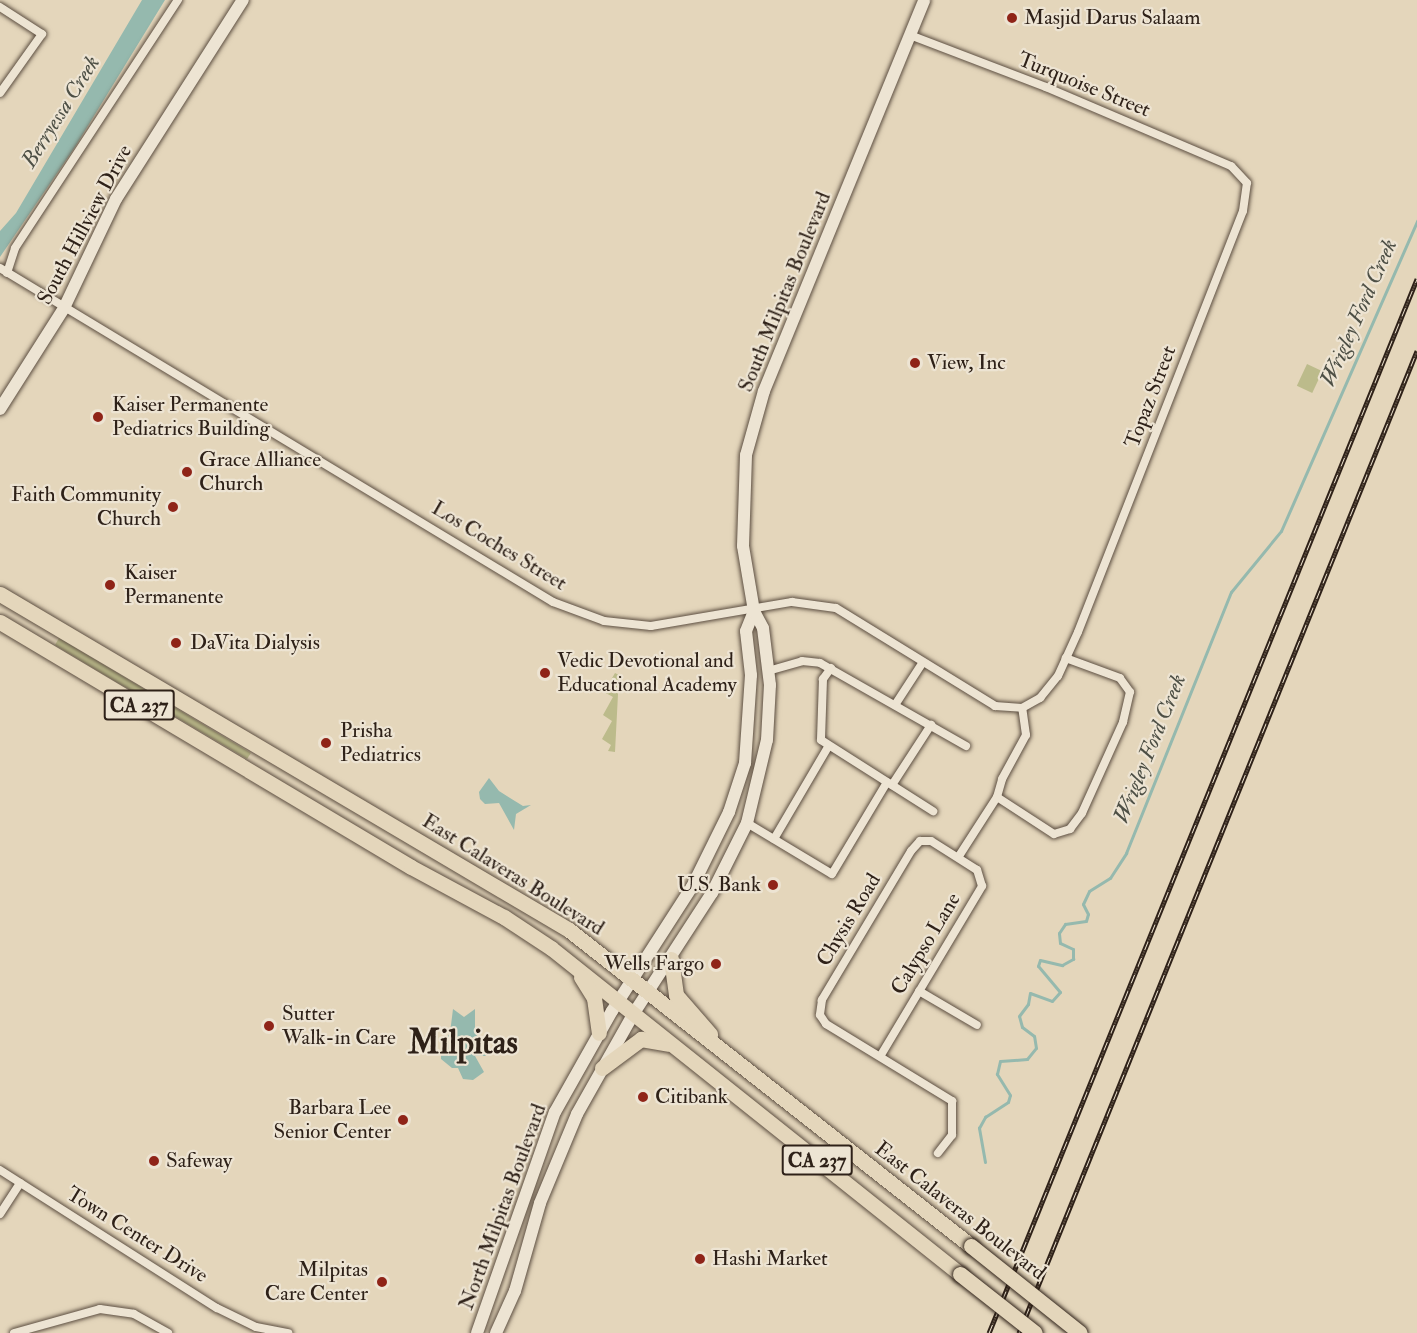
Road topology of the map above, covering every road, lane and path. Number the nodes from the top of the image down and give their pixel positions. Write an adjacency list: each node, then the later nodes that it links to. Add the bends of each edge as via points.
1 (178, 0): 8 (street, via 15,248)
2 (243, 0): 9 (main road, South Hillview Drive, via 117,199)
3 (924, 0): 5 (main road, South Milpitas Boulevard)
4 (0, 7): 6 (street, via 42,34)
5 (910, 35): 7 (street, Turquoise Street, via 1046,87 1231,166); 12 (main road, South Milpitas Boulevard, via 764,392 746,455 741,521)
6 (0, 93)
7 (1241, 174): 14 (street, Topaz Street, via 1247,183 1243,211)
8 (4, 271): 9 (street, Los Coches Street)
9 (64, 308): 10 (main road, South Hillview Drive); 12 (street, Los Coches Street, via 553,602 604,621 651,626)
10 (0, 409)
11 (0, 594): 31 (highway, East Calaveras Boulevard / CA 237, via 569,930)
12 (754, 611): 15 (street, Los Coches Street, via 792,602 837,608); 17 (main road, South Milpitas Boulevard, via 763,628); 31 (main road, South Milpitas Boulevard, via 746,631 751,675 745,763 733,802 692,887)
13 (0, 622): 29 (highway, East Calaveras Boulevard / CA 237, via 411,867 504,917)
14 (1066, 658): 19 (street, via 1040,698); 24 (street, via 1120,678 1130,692 1123,722 1082,813 1070,829 1054,834)
15 (923, 662): 18 (street); 19 (street, Los Coches Street, via 995,706)
16 (831, 668): 17 (street, via 802,662); 18 (street); 22 (street, via 823,679 821,740)
17 (768, 671): 26 (main road, South Milpitas Boulevard, via 767,740)
18 (895, 705): 20 (street)
19 (1022, 708): 24 (street, via 1026,735 1002,779)
20 (931, 725): 21 (street); 23 (street)
21 (966, 746)
22 (828, 747): 23 (street); 27 (street)
23 (890, 784): 25 (street); 27 (street, via 832,874)
24 (997, 797): 28 (street)
25 (933, 811)
26 (747, 823): 27 (street); 30 (main road, South Milpitas Boulevard, via 712,893)
27 (774, 839)
28 (959, 856): 32 (street, Calypso Lane, via 977,870 982,886); 39 (street, Chysis Road, via 941,845 920,841 822,1000 820,1015 826,1024)
29 (550, 948): 34 (highway, East Calaveras Boulevard / CA 237); 37 (highway, via 586,982 595,1002)
30 (671, 959): 33 (main road, South Milpitas Boulevard); 40 (highway, via 676,995)
31 (632, 980): 33 (highway, East Calaveras Boulevard / CA 237); 34 (main road, South Milpitas Boulevard)
32 (920, 991): 36 (street); 39 (street, Calypso Lane)
33 (648, 994): 35 (main road, South Milpitas Boulevard); 40 (highway, East Calaveras Boulevard / CA 237)
34 (619, 1000): 35 (highway, East Calaveras Boulevard / CA 237); 37 (main road, North Milpitas Boulevard)
35 (634, 1013): 38 (highway, East Calaveras Boulevard / CA 237); 41 (main road, North Milpitas Boulevard)
36 (977, 1025)
37 (599, 1034): 50 (main road, North Milpitas Boulevard, via 547,1134 512,1227 495,1291)
38 (674, 1045): 41 (highway, via 640,1039); 52 (highway, East Calaveras Boulevard / CA 237, bridge)
39 (881, 1055): 42 (street, Chysis Road, via 952,1101 952,1135)
40 (734, 1061): 53 (highway, East Calaveras Boulevard / CA 237, bridge)
41 (602, 1068): 51 (main road, North Milpitas Boulevard, via 577,1114 540,1203 515,1290)
42 (938, 1153)
43 (0, 1170): 44 (street, Town Center Drive)
44 (20, 1182): 45 (street); 46 (street, Town Center Drive)
45 (0, 1214)
46 (257, 1331): 49 (street, Town Center Drive)
47 (14, 1333): 48 (street, via 100,1309 134,1314)
48 (168, 1333)
49 (288, 1333)
50 (477, 1333)
51 (496, 1333)
52 (1035, 1333)
53 (1080, 1333)

